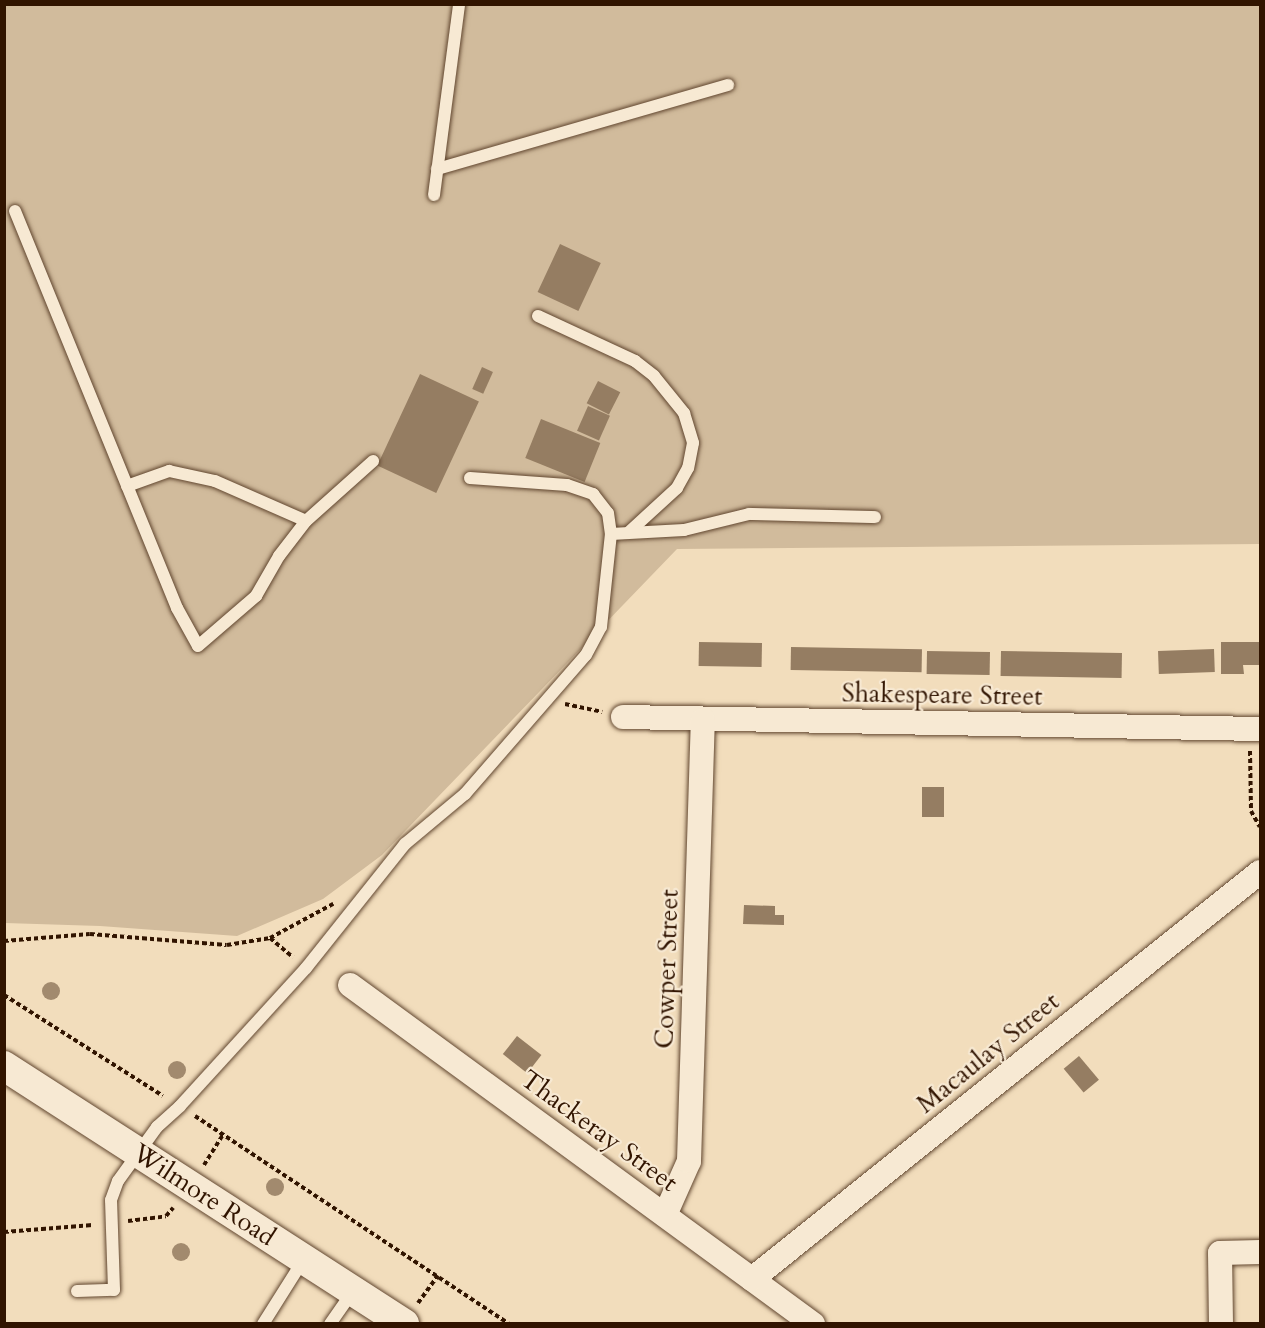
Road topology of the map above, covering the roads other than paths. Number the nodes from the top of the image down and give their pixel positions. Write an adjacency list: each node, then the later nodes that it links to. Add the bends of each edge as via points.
1 (459, 4): 3 (lane)
2 (729, 85): 3 (lane)
3 (437, 169): 4 (lane)
4 (434, 195)
5 (15, 211): 9 (lane)
6 (538, 316): 12 (lane, via 634,361 654,376 684,413 693,443 688,468 676,488)
7 (373, 461): 11 (lane)
8 (470, 478): 13 (lane, via 567,485 593,494 608,513)
9 (127, 486): 11 (lane, via 169,471 215,481); 11 (lane, via 177,608 198,646 256,596 279,556)
10 (875, 517): 12 (lane, via 749,514 684,530)
11 (306, 521)
12 (629, 532): 13 (lane)
13 (611, 534): 20 (lane, via 601,627 586,655 465,794 405,844 306,968)
14 (622, 717): 15 (street, Shakespeare Street)
15 (703, 720): 16 (street, Shakespeare Street); 21 (street, Cowper Street, via 689,1161)
16 (1255, 729)
17 (1260, 872): 24 (street, Macaulay Street)
18 (350, 984): 21 (street, Thackeray Street)
19 (4, 1066): 20 (street, Wilmore Road)
20 (138, 1152): 23 (street, Wilmore Road); 25 (lane, via 111,1200 114,1290)
21 (665, 1215): 24 (street, Thackeray Street)
22 (1260, 1252): 31 (street, via 1220,1253)
23 (304, 1259): 26 (street, Wilmore Road); 28 (lane)
24 (752, 1279): 30 (street, Thackeray Street)
25 (77, 1291)
26 (353, 1291): 27 (street, Wilmore Road); 29 (lane)
27 (411, 1314)
28 (263, 1323)
29 (330, 1323)
30 (813, 1323)
31 (1221, 1323)

